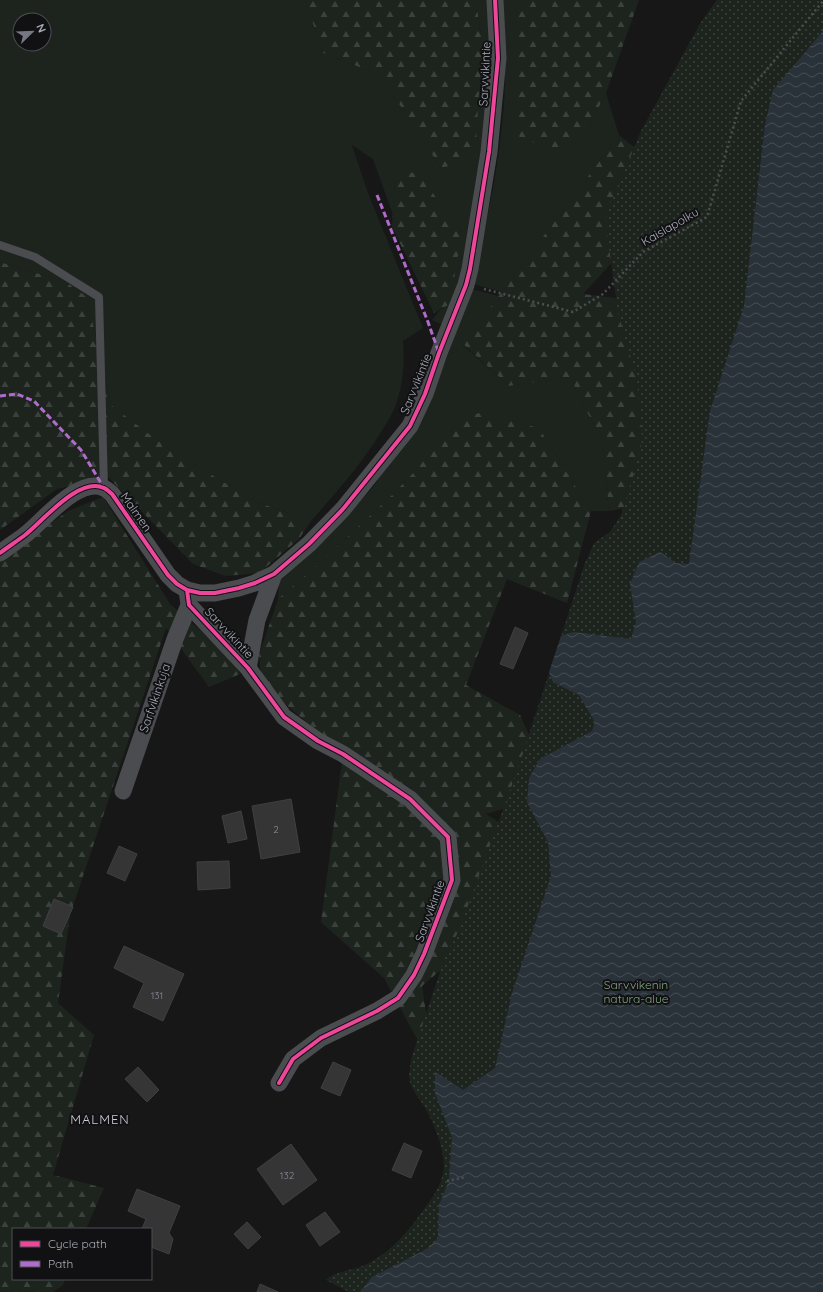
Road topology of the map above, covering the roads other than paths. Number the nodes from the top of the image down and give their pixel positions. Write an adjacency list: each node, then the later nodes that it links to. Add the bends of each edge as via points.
1 (495, 0): 5 (street, Sarvvikintie, via 498,58 489,152 466,285 425,394 410,426 343,510)
2 (0, 244): 3 (lane, via 35,257 99,297)
3 (104, 488): 4 (street, Malmen, via 95,486 83,489 62,500 25,535); 6 (street, Malmen, via 112,494 168,575)
4 (0, 553)
5 (274, 574): 6 (street, Sarvvikintie, via 239,588); 7 (street, Sarvvikintie, via 257,620)
6 (188, 597): 7 (street, Sarvvikintie); 8 (street, Sarfvikinkuja)
7 (248, 668): 9 (street, Sarvvikintie, via 284,718 343,754 410,800 448,837 452,880 424,954 414,975 398,998 321,1038 293,1059)
8 (123, 791)
9 (279, 1083)

